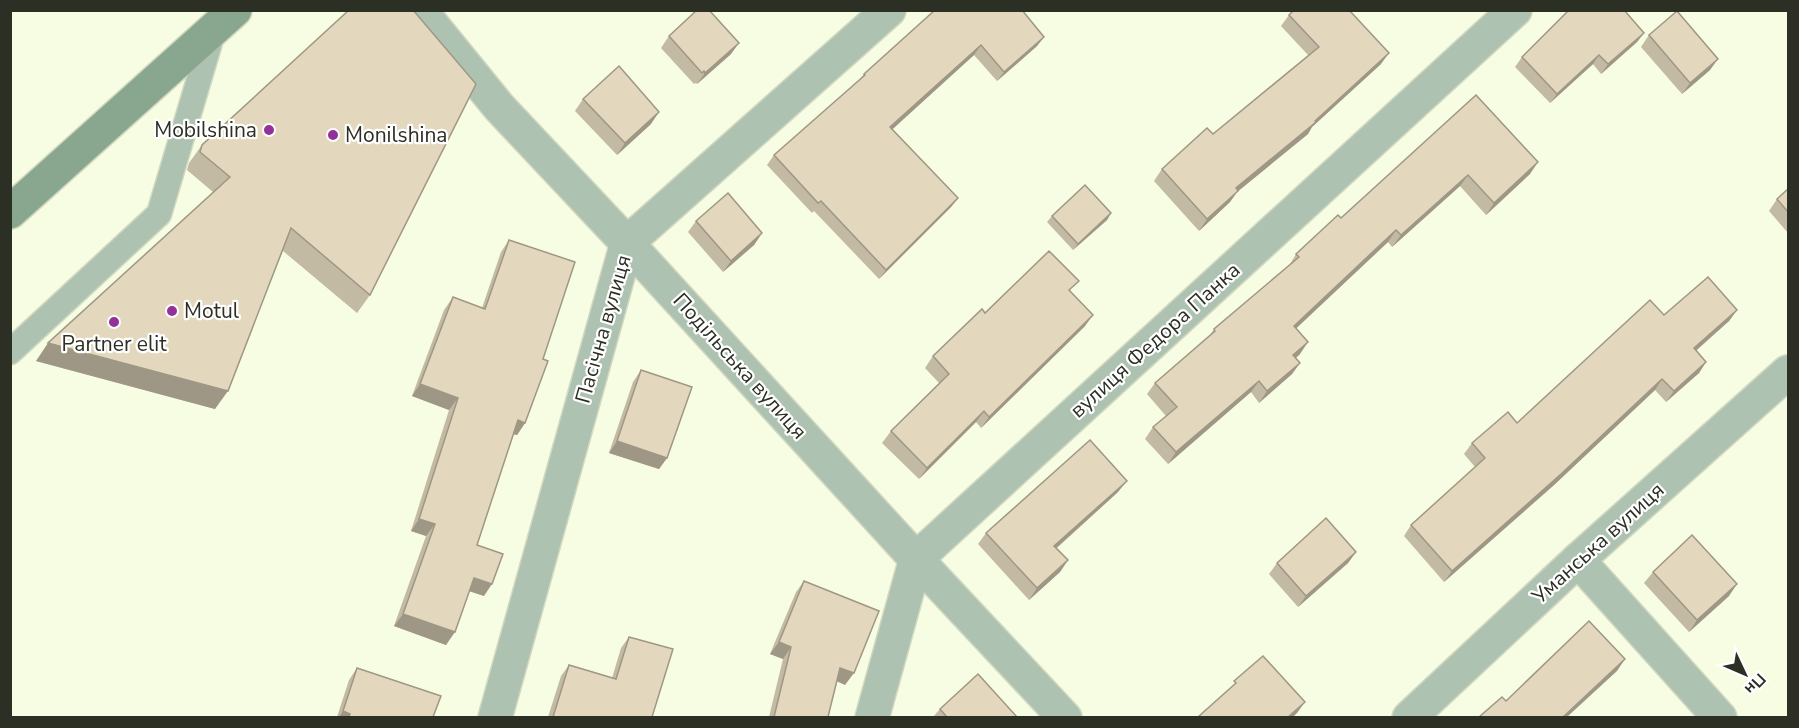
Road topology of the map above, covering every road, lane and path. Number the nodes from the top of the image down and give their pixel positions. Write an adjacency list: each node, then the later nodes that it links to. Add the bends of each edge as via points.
1 (420, 10): 6 (street, Подільська вулиця, via 498,107)
2 (890, 10): 6 (street, Пасічна вулиця)
3 (1515, 10): 9 (street, вулиця Федора Панка)
4 (224, 20): 5 (main road); 7 (lane, via 159,214)
5 (10, 212)
6 (627, 243): 9 (street, Подільська вулиця); 11 (street, Пасічна вулиця)
7 (10, 352)
8 (1788, 372): 10 (street, Уманська вулиця)
9 (916, 559): 12 (street); 13 (street, Подільська вулиця)
10 (1578, 560): 14 (street, Уманська вулиця); 15 (street)
11 (495, 717)
12 (872, 717)
13 (1065, 717)
14 (1409, 717)
15 (1720, 717)

